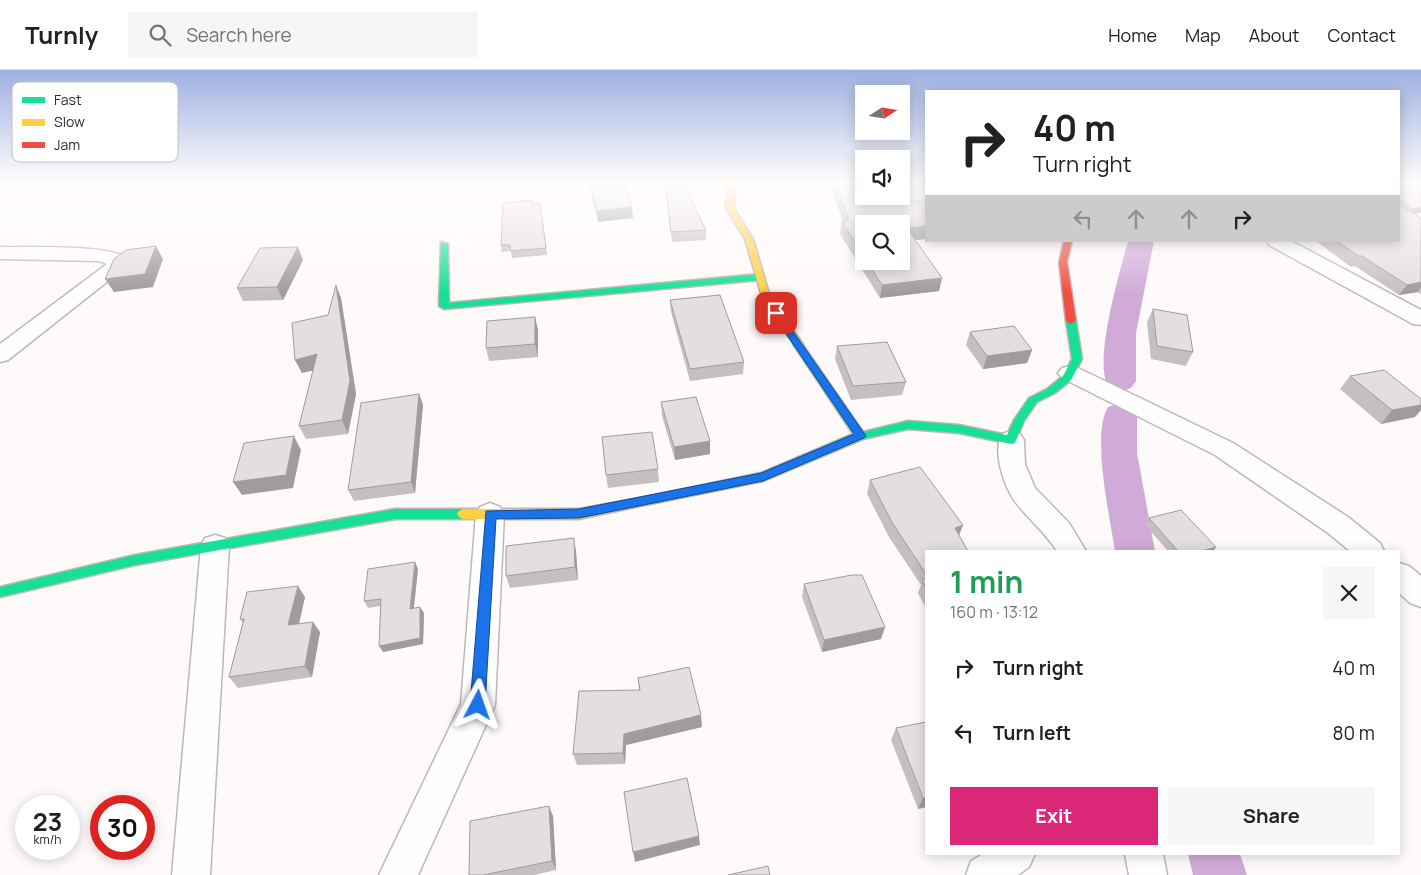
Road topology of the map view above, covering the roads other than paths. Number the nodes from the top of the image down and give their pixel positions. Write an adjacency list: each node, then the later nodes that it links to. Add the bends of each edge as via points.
1 (736, 219): 6 (street, via 749,239)
2 (1068, 242): 9 (street, via 1063,262 1078,358)
3 (1278, 242): 7 (street)
4 (444, 244): 6 (street, via 444,306)
5 (0, 253): 8 (street, via 101,255 122,262)
6 (760, 277): 10 (street, via 766,297)
7 (1421, 319)
8 (0, 355)
9 (1070, 373): 11 (street, via 1051,391 1033,400 1019,420); 15 (street, via 1224,449 1338,525)
10 (860, 436): 11 (street, via 908,426 959,429); 12 (street, via 763,477 579,514)
11 (1012, 440): 14 (street, via 1012,464 1024,493 1059,531)
12 (490, 514): 13 (street, via 395,514); 22 (street, via 478,705)
13 (215, 546): 17 (street, via 135,560); 21 (street)
14 (1071, 550)
15 (1369, 550)
16 (1400, 576): 18 (street)
17 (0, 592)
18 (1421, 594)
19 (1015, 855): 23 (street)
20 (1144, 855): 24 (street)
21 (191, 875)
22 (398, 875)
23 (985, 875)
24 (1148, 875)

